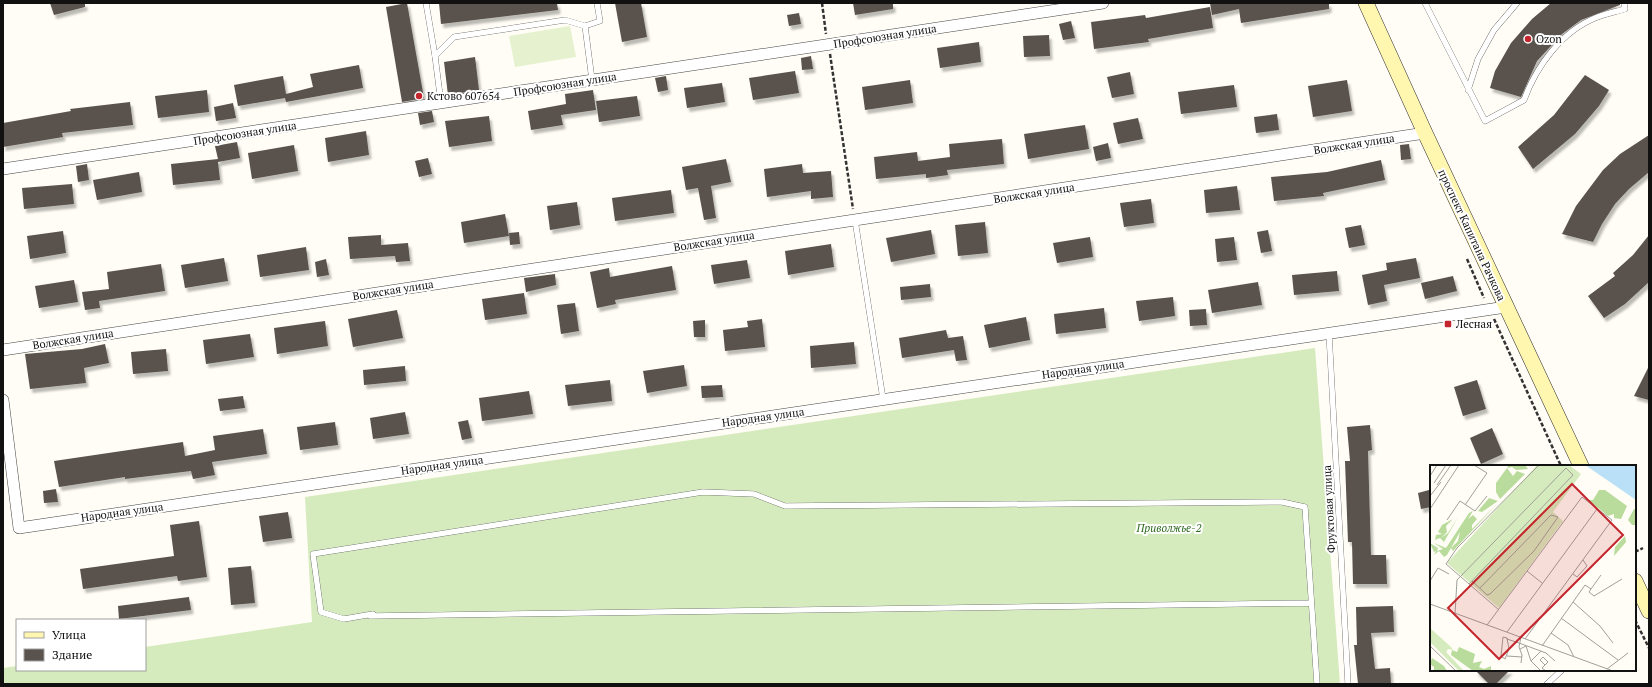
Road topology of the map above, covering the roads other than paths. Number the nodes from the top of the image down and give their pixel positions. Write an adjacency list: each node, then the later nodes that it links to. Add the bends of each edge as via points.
1 (426, 3): 9 (lane)
2 (597, 3): 8 (lane, via 600,21)
3 (1103, 3): 10 (street, Профсоюзная улица)
4 (1366, 3): 13 (street, проспект Капитана Рачкова)
5 (1425, 3): 11 (lane)
6 (1517, 3): 11 (lane, via 1494,30 1478,59)
7 (1624, 3): 11 (lane, via 1625,9 1594,18 1574,30 1559,44 1545,59 1524,100 1485,121)
8 (585, 26): 9 (lane, via 565,20 454,37); 10 (lane)
9 (435, 56): 12 (lane)
10 (592, 80): 12 (street, Профсоюзная улица)
11 (1468, 90)
12 (440, 103): 14 (street, Профсоюзная улица)
13 (1424, 133): 15 (street, Волжская улица); 16 (street, проспект Капитана Рачкова)
14 (3, 169)
15 (855, 220): 18 (street, Волжская улица); 19 (lane)
16 (1506, 307): 17 (street, Народная улица); 21 (street, проспект Капитана Рачкова)
17 (1329, 333): 19 (street, Народная улица); 27 (lane, Фруктовая улица)
18 (3, 350)
19 (882, 399): 20 (street, Народная улица, via 19,528)
20 (3, 400)
21 (1581, 465)
22 (1636, 583): 24 (street)
23 (1311, 602): 23 (lane, via 1305,508 1282,502 785,506 754,494 703,492 313,554 321,612 344,619 373,614 370,616); 26 (lane)
24 (1644, 603)
25 (1561, 671): 28 (lane)
26 (1317, 684)
27 (1348, 684)
28 (1547, 684)

